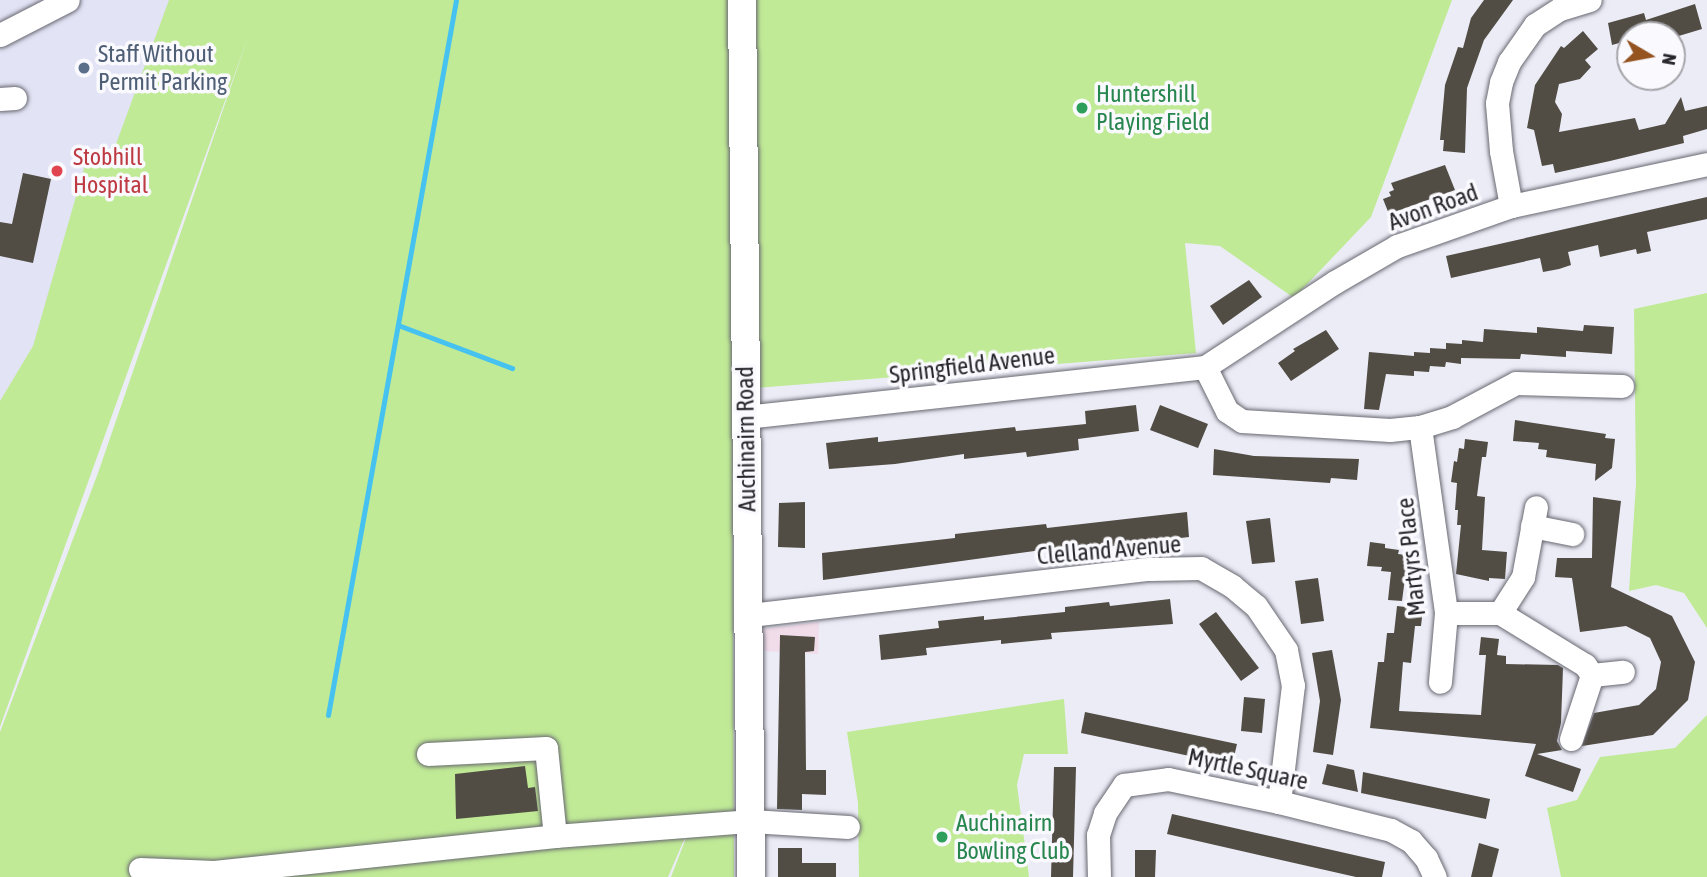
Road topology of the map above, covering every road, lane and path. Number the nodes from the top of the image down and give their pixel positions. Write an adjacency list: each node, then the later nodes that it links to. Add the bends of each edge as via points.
1 (68, 0): 4 (street)
2 (742, 0): 9 (main road, Auchinairn Road)
3 (1590, 0): 6 (street, via 1560,9 1535,25 1501,82 1497,103)
4 (0, 35)
5 (1707, 164): 6 (street, Avon Road)
6 (1511, 206): 7 (street, Avon Road, via 1397,246)
7 (1205, 367): 9 (street, Springfield Avenue); 10 (street, via 1227,411 1242,421 1390,430)
8 (1622, 386): 10 (street, via 1516,383 1452,417)
9 (745, 418): 14 (main road, Auchinairn Road)
10 (1420, 427): 12 (street, Martyrs Place)
11 (1572, 534): 13 (street, via 1534,516 1523,577)
12 (1446, 613): 13 (street); 17 (street, Martyrs Place)
13 (1500, 613): 16 (street, via 1585,664)
14 (750, 615): 20 (street, Clelland Avenue, via 1150,569 1201,568 1256,606 1286,650 1293,685); 21 (main road, Auchinairn Road)
15 (1623, 673): 16 (street)
16 (1592, 675): 18 (street)
17 (1440, 682)
18 (1571, 738)
19 (428, 754): 23 (street, via 547,748)
20 (1279, 802): 26 (street, Myrtle Square, via 1167,779 1124,785 1105,813 1098,835); 27 (street, Myrtle Square, via 1391,830 1411,841)
21 (751, 821): 22 (street); 23 (street); 25 (main road, Auchinairn Road)
22 (848, 827)
23 (555, 836): 24 (street, via 214,872)
24 (140, 869)
25 (751, 877)
26 (1098, 877)
27 (1435, 877)

